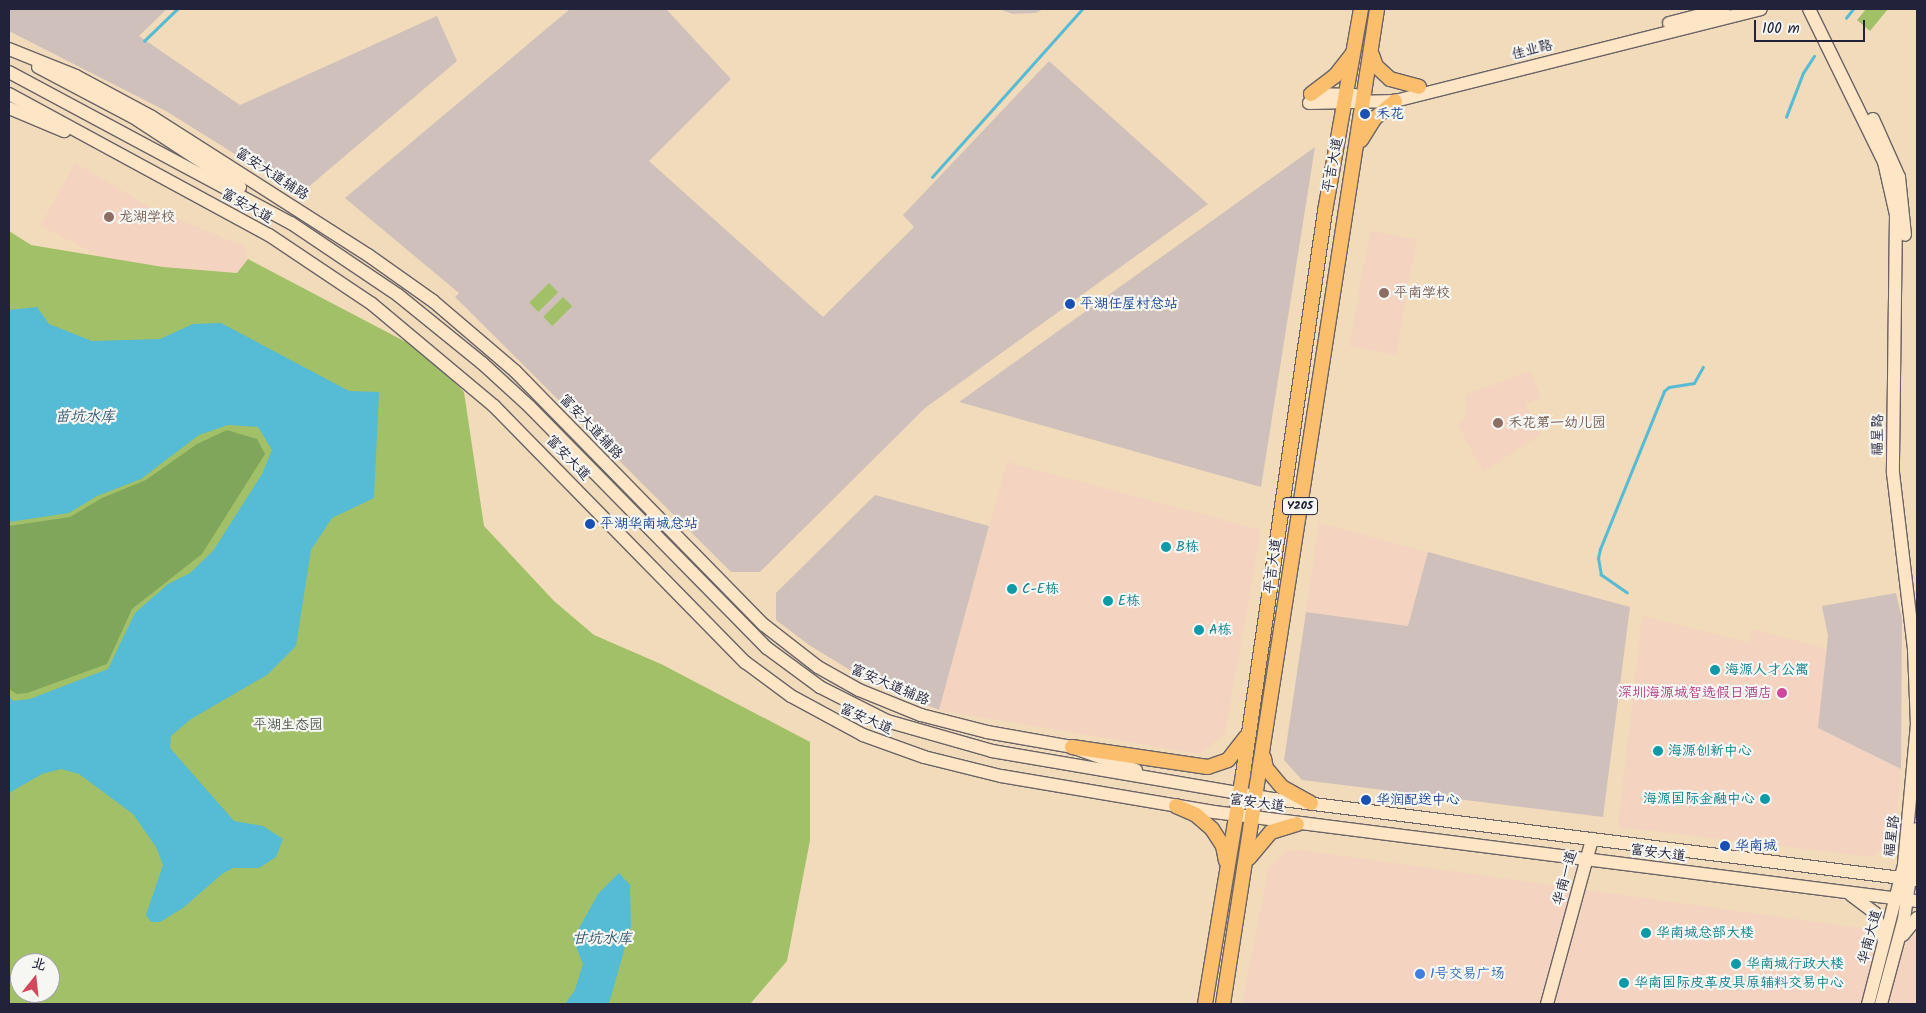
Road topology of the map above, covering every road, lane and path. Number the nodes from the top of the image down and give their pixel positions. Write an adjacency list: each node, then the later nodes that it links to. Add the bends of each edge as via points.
1 (1724, 9): 11 (main road, 佳业路)
2 (1761, 9): 16 (main road, 佳业路)
3 (1809, 9): 47 (main road, 福星路, via 1884,162 1895,201 1893,473 1917,702)
4 (1817, 9): 25 (main road, 福星路, via 1890,152 1902,190 1905,230 1900,460)
5 (1360, 14): 6 (main road); 7 (main road, 平吉大道 / Y205)
6 (1376, 15): 9 (main road, 平吉大道 / Y205)
7 (1356, 44): 13 (main road, via 1342,70); 15 (main road, 平吉大道 / Y205)
8 (9, 50): 22 (main road, via 132,117); 23 (main road, 富安大道辅路, via 76,76 152,117 414,287 515,371)
9 (1372, 55): 11 (main road, via 1376,66 1390,79); 14 (main road, 平吉大道 / Y205)
10 (9, 72): 22 (main road, 富安大道)
11 (1418, 87): 14 (main road, 佳业路)
12 (9, 94): 18 (main road, 富安大道)
13 (1310, 99): 15 (main road, 佳业路)
14 (1365, 99): 15 (main road, 佳业路); 16 (main road, 佳业路); 19 (main road, 平吉大道 / Y205)
15 (1346, 100): 20 (main road, 平吉大道 / Y205)
16 (1395, 101): 19 (main road, via 1369,125)
17 (9, 108): 18 (main road)
18 (98, 142): 33 (main road, 富安大道, via 269,235 337,279 404,329 513,424 731,649 791,696 863,735 924,757 1037,783)
19 (1355, 154): 21 (main road, 平吉大道 / Y205)
20 (1331, 173): 21 (main road); 26 (main road, 平吉大道 / Y205)
21 (1351, 177): 28 (main road, 平吉大道 / Y205)
22 (319, 240): 24 (main road, 富安大道, via 398,294 482,363 530,407)
23 (666, 525): 24 (main road); 27 (main road, 富安大道辅路, via 764,625 838,679 881,700 942,722)
24 (715, 597): 29 (main road, 富安大道, via 784,663 820,688 887,721 992,751)
25 (1917, 619)
26 (1250, 727): 27 (main road, via 1236,753 1223,763 1208,767); 30 (main road, 平吉大道 / Y205)
27 (1072, 746): 29 (main road, 富安大道辅路)
28 (1264, 755): 31 (main road, 平吉大道 / Y205); 32 (main road, via 1266,768 1282,787)
29 (1162, 780): 30 (main road, 富安大道)
30 (1240, 793): 31 (main road, 富安大道); 34 (main road, 平吉大道 / Y205)
31 (1257, 796): 32 (main road, 富安大道); 35 (main road, 平吉大道 / Y205)
32 (1311, 803): 38 (main road, 富安大道)
33 (1176, 806): 34 (main road, 富安大道); 46 (main road, via 1196,815 1212,828 1225,854)
34 (1236, 815): 35 (main road, 富安大道); 46 (main road, 平吉大道 / Y205)
35 (1254, 818): 36 (main road, 富安大道); 43 (main road, 平吉大道 / Y205)
36 (1297, 824): 41 (main road, 富安大道); 43 (main road, via 1271,832)
37 (1917, 829): 47 (main road, 福星路)
38 (1555, 834): 39 (main road, 富安大道); 41 (main road)
39 (1592, 839): 40 (main road, 富安大道); 42 (main road, 华南一道)
40 (1634, 844): 44 (main road, 富安大道); 45 (main road)
41 (1552, 855): 42 (main road, 富安大道)
42 (1590, 860): 45 (main road, 富安大道); 55 (main road, 华南一道); 56 (main road, 华南一道)
43 (1246, 863): 54 (main road, 平吉大道 / Y205)
44 (1794, 864): 47 (main road, 富安大道); 48 (main road)
45 (1632, 865): 48 (main road, 富安大道)
46 (1227, 873): 53 (main road, 平吉大道 / Y205)
47 (1910, 879): 50 (main road, 华南大道)
48 (1792, 885): 49 (main road, 富安大道)
49 (1842, 891): 50 (main road, 富安大道); 52 (main road, via 1861,899 1876,913)
50 (1907, 899): 52 (main road, 华南大道)
51 (1917, 918): 52 (main road)
52 (1891, 944): 57 (main road, 华南大道); 58 (main road, 华南大道)
53 (1205, 1004)
54 (1223, 1004)
55 (1547, 1004)
56 (1555, 1004)
57 (1868, 1004)
58 (1881, 1004)

